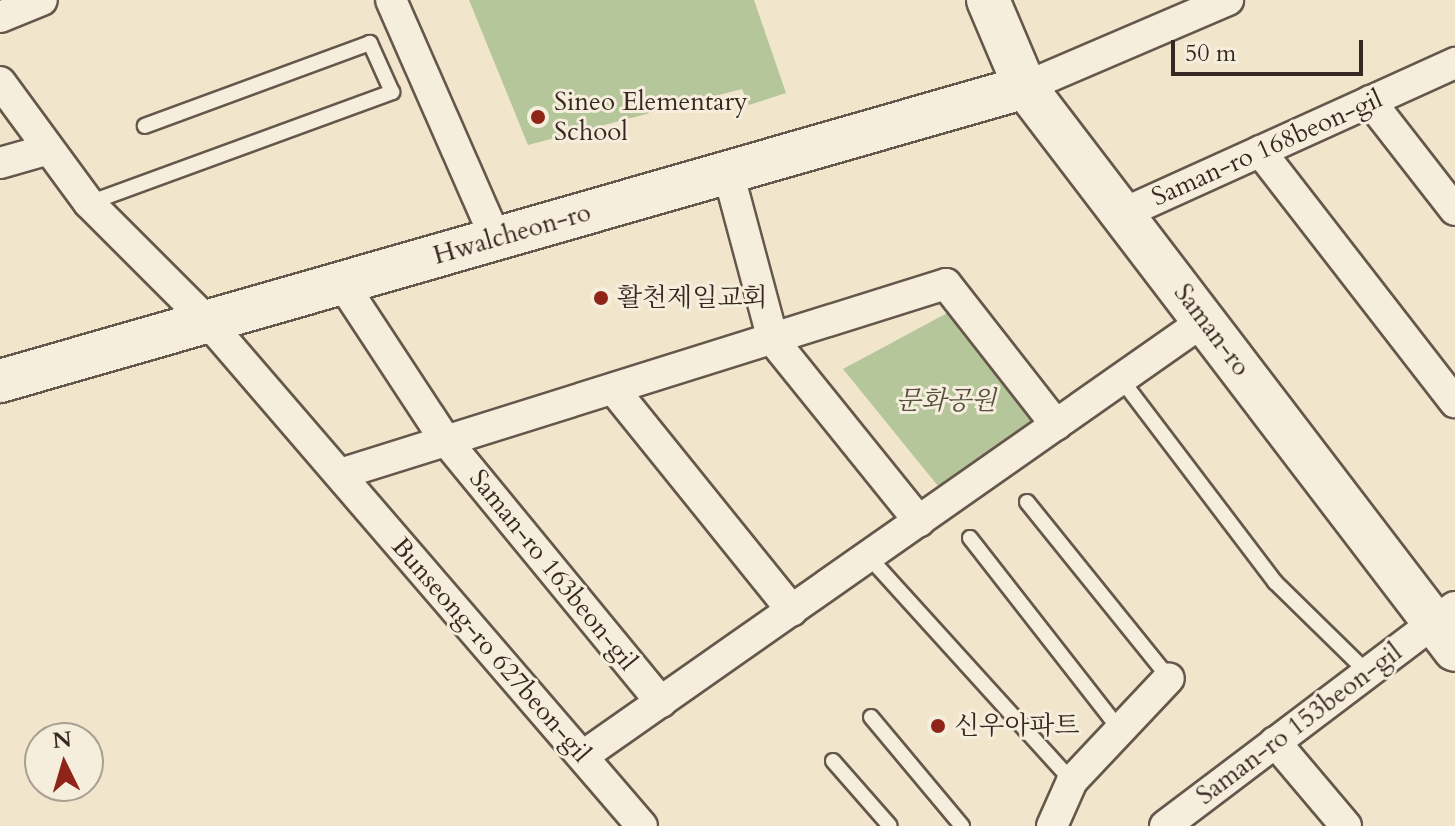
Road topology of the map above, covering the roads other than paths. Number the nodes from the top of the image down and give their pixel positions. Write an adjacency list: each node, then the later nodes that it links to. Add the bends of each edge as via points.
1 (42, 0): 5 (street)
2 (391, 0): 18 (street)
3 (988, 0): 8 (street, Saman-ro)
4 (1228, 0): 8 (street)
5 (0, 17)
6 (1455, 63): 9 (street, Saman-ro 168beon-gil)
7 (0, 82): 11 (street, Bunseong-ro 627beon-gil)
8 (1025, 87): 14 (street, Hwalcheon-ro); 17 (street, Saman-ro)
9 (1370, 101): 12 (street, Saman-ro 168beon-gil); 16 (street)
10 (145, 126): 15 (lane, via 370,43 392,92)
11 (46, 150): 13 (street); 15 (street, Bunseong-ro 627beon-gil)
12 (1260, 151): 17 (street, Saman-ro 168beon-gil); 26 (street)
13 (0, 163)
14 (728, 172): 18 (street, Hwalcheon-ro); 22 (street)
15 (89, 203): 21 (street, Bunseong-ro 627beon-gil)
16 (1455, 210)
17 (1122, 214): 20 (street, Saman-ro)
18 (496, 239): 19 (street, Hwalcheon-ro)
19 (342, 283): 21 (street, Hwalcheon-ro); 28 (street, Saman-ro 163beon-gil)
20 (1205, 320): 23 (street); 35 (street, Saman-ro)
21 (208, 322): 24 (street, Hwalcheon-ro); 29 (street, Bunseong-ro 627beon-gil)
22 (773, 340): 25 (street); 27 (street, via 946,284); 31 (street)
23 (1121, 379): 27 (street); 36 (lane, via 1275,582)
24 (0, 381)
25 (615, 391): 28 (street); 34 (street)
26 (1455, 402)
27 (1056, 425): 31 (street)
28 (444, 438): 29 (street); 38 (street, Saman-ro 163beon-gil)
29 (340, 474): 42 (street, Bunseong-ro 627beon-gil)
30 (1027, 502): 37 (lane)
31 (919, 521): 33 (street)
32 (970, 538): 40 (lane)
33 (868, 556): 34 (street); 44 (lane)
34 (792, 610): 38 (street)
35 (1448, 626): 36 (street, Saman-ro 153beon-gil)
36 (1367, 672): 41 (street, Saman-ro 153beon-gil)
37 (1169, 678): 40 (street)
38 (661, 702): 42 (street)
39 (871, 717): 47 (lane)
40 (1120, 730): 44 (street)
41 (1275, 742): 49 (street, Saman-ro 153beon-gil); 50 (street)
42 (583, 756): 45 (street, Bunseong-ro 627beon-gil)
43 (833, 761): 46 (lane)
44 (1072, 781): 48 (street)
45 (642, 826)
46 (890, 826)
47 (962, 826)
48 (1052, 826)
49 (1165, 826)
50 (1346, 826)

